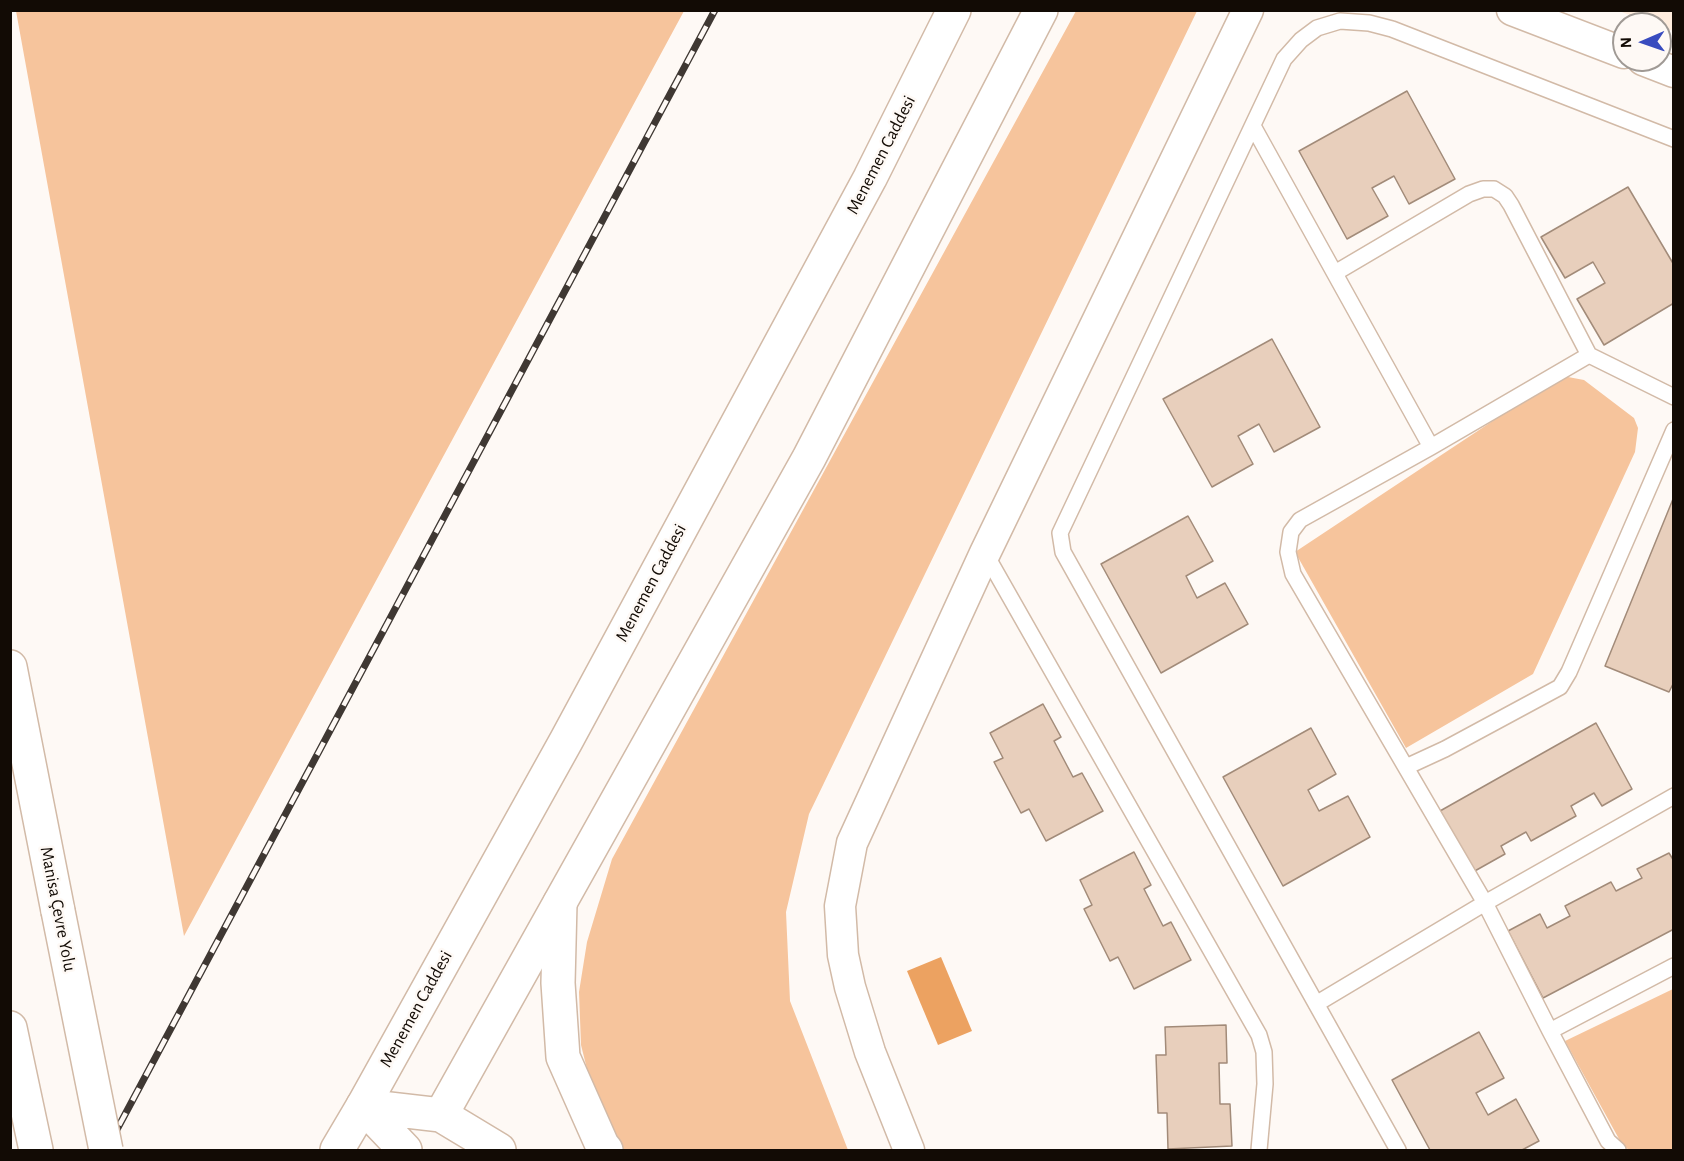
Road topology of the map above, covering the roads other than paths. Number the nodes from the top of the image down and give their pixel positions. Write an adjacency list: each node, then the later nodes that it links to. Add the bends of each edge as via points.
1 (954, 10): 23 (main road, Menemen Caddesi, via 870,178 566,741)
2 (1041, 10): 17 (main road, via 809,458)
3 (1248, 10): 13 (street)
4 (1512, 10): 5 (street)
5 (1612, 48)
6 (1253, 126): 7 (lane, via 1284,59 1317,28 1340,21 1392,29); 8 (lane); 20 (lane, via 1060,533 1063,552)
7 (1674, 139)
8 (1335, 273): 9 (lane, via 1469,194 1494,189 1511,205); 12 (lane)
9 (1589, 354): 10 (lane); 12 (lane)
10 (1674, 397)
11 (1674, 430): 15 (lane, via 1560,687)
12 (1431, 447): 15 (lane, via 1300,520 1291,532 1288,552 1293,574)
13 (985, 553): 32 (street, via 852,843 840,906 843,955 850,987 870,1052); 33 (lane, via 1259,1035 1265,1084)
14 (10, 667): 26 (main road, Manisa Çevre Yolu, bridge)
15 (1406, 767): 18 (lane)
16 (1674, 796): 18 (lane)
17 (560, 903): 24 (main road); 31 (main road, via 558,983 563,1057)
18 (1485, 903): 20 (lane); 22 (lane)
19 (1674, 966): 22 (lane)
20 (1316, 1004): 34 (lane)
21 (10, 1028): 25 (main road)
22 (1550, 1031): 35 (lane, via 1608,1141)
23 (363, 1106): 24 (main road); 27 (main road, Menemen Caddesi); 28 (main road)
24 (441, 1115): 29 (main road); 30 (main road)
25 (36, 1150)
26 (106, 1150)
27 (337, 1150)
28 (405, 1150)
29 (423, 1150)
30 (499, 1150)
31 (606, 1150)
32 (909, 1150)
33 (1259, 1150)
34 (1398, 1150)
35 (1618, 1150)

